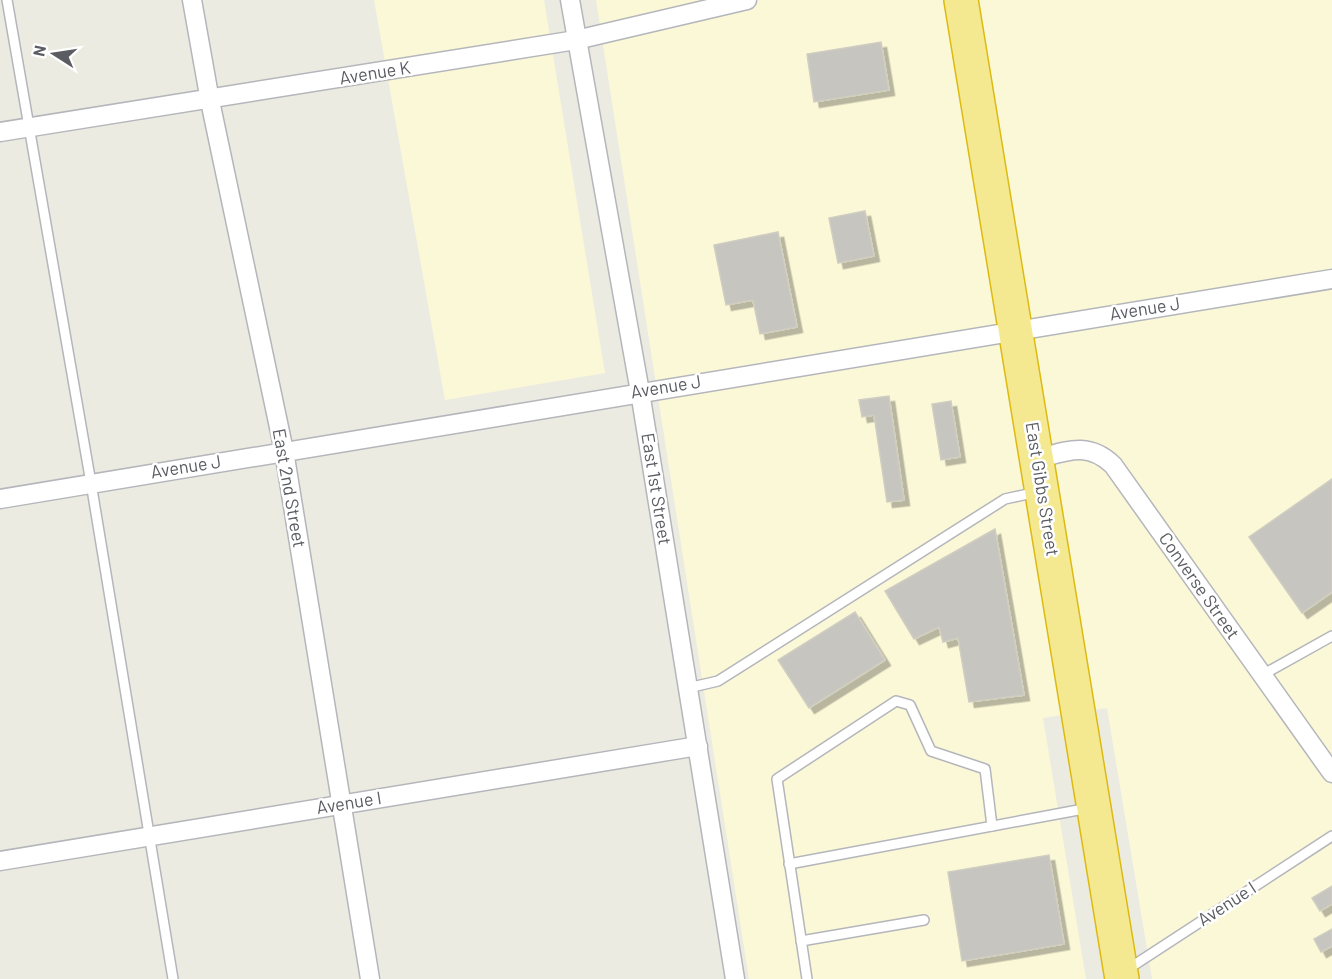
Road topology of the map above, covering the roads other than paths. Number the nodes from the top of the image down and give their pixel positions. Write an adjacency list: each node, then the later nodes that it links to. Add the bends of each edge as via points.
1 (7, 0): 8 (lane)
2 (192, 0): 7 (street, East 2nd Street)
3 (570, 0): 6 (street, East 1st Street)
4 (747, 0): 6 (street, Avenue K)
5 (962, 0): 11 (highway, East Gibbs Street)
6 (576, 40): 7 (street, Avenue K); 12 (street, East 1st Street)
7 (210, 101): 8 (street, Avenue K); 13 (street, East 2nd Street)
8 (30, 128): 9 (street, Avenue K); 15 (lane)
9 (0, 132)
10 (1332, 279): 11 (street, Avenue J)
11 (1016, 329): 12 (street, Avenue J); 14 (highway, East Gibbs Street)
12 (640, 392): 13 (street, Avenue J); 19 (street, East 1st Street)
13 (284, 451): 15 (street, Avenue J); 22 (street, East 2nd Street)
14 (1039, 475): 18 (street, Converse Street, via 1072,450 1090,450 1113,465); 19 (lane, via 718,681); 23 (highway, East Gibbs Street)
15 (91, 483): 16 (street, Avenue J); 25 (lane)
16 (0, 499)
17 (1332, 636): 18 (lane)
18 (1262, 675): 21 (street, Converse Street)
19 (688, 688): 20 (street, East 1st Street)
20 (698, 746): 22 (street, Avenue I); 34 (street, East 1st Street)
21 (1332, 773)
22 (341, 805): 25 (street, Avenue I); 33 (street, East 2nd Street)
23 (1094, 807): 24 (lane); 31 (highway, East Gibbs Street)
24 (992, 826): 28 (lane); 28 (lane, via 986,769 931,751 910,705 896,701 777,779)
25 (148, 836): 27 (street, Avenue I); 32 (lane)
26 (1332, 836): 31 (lane, Avenue I)
27 (0, 861)
28 (789, 864): 30 (lane)
29 (924, 920): 30 (lane)
30 (801, 941): 35 (lane)
31 (1122, 976)
32 (173, 979)
33 (370, 979)
34 (735, 979)
35 (807, 979)

